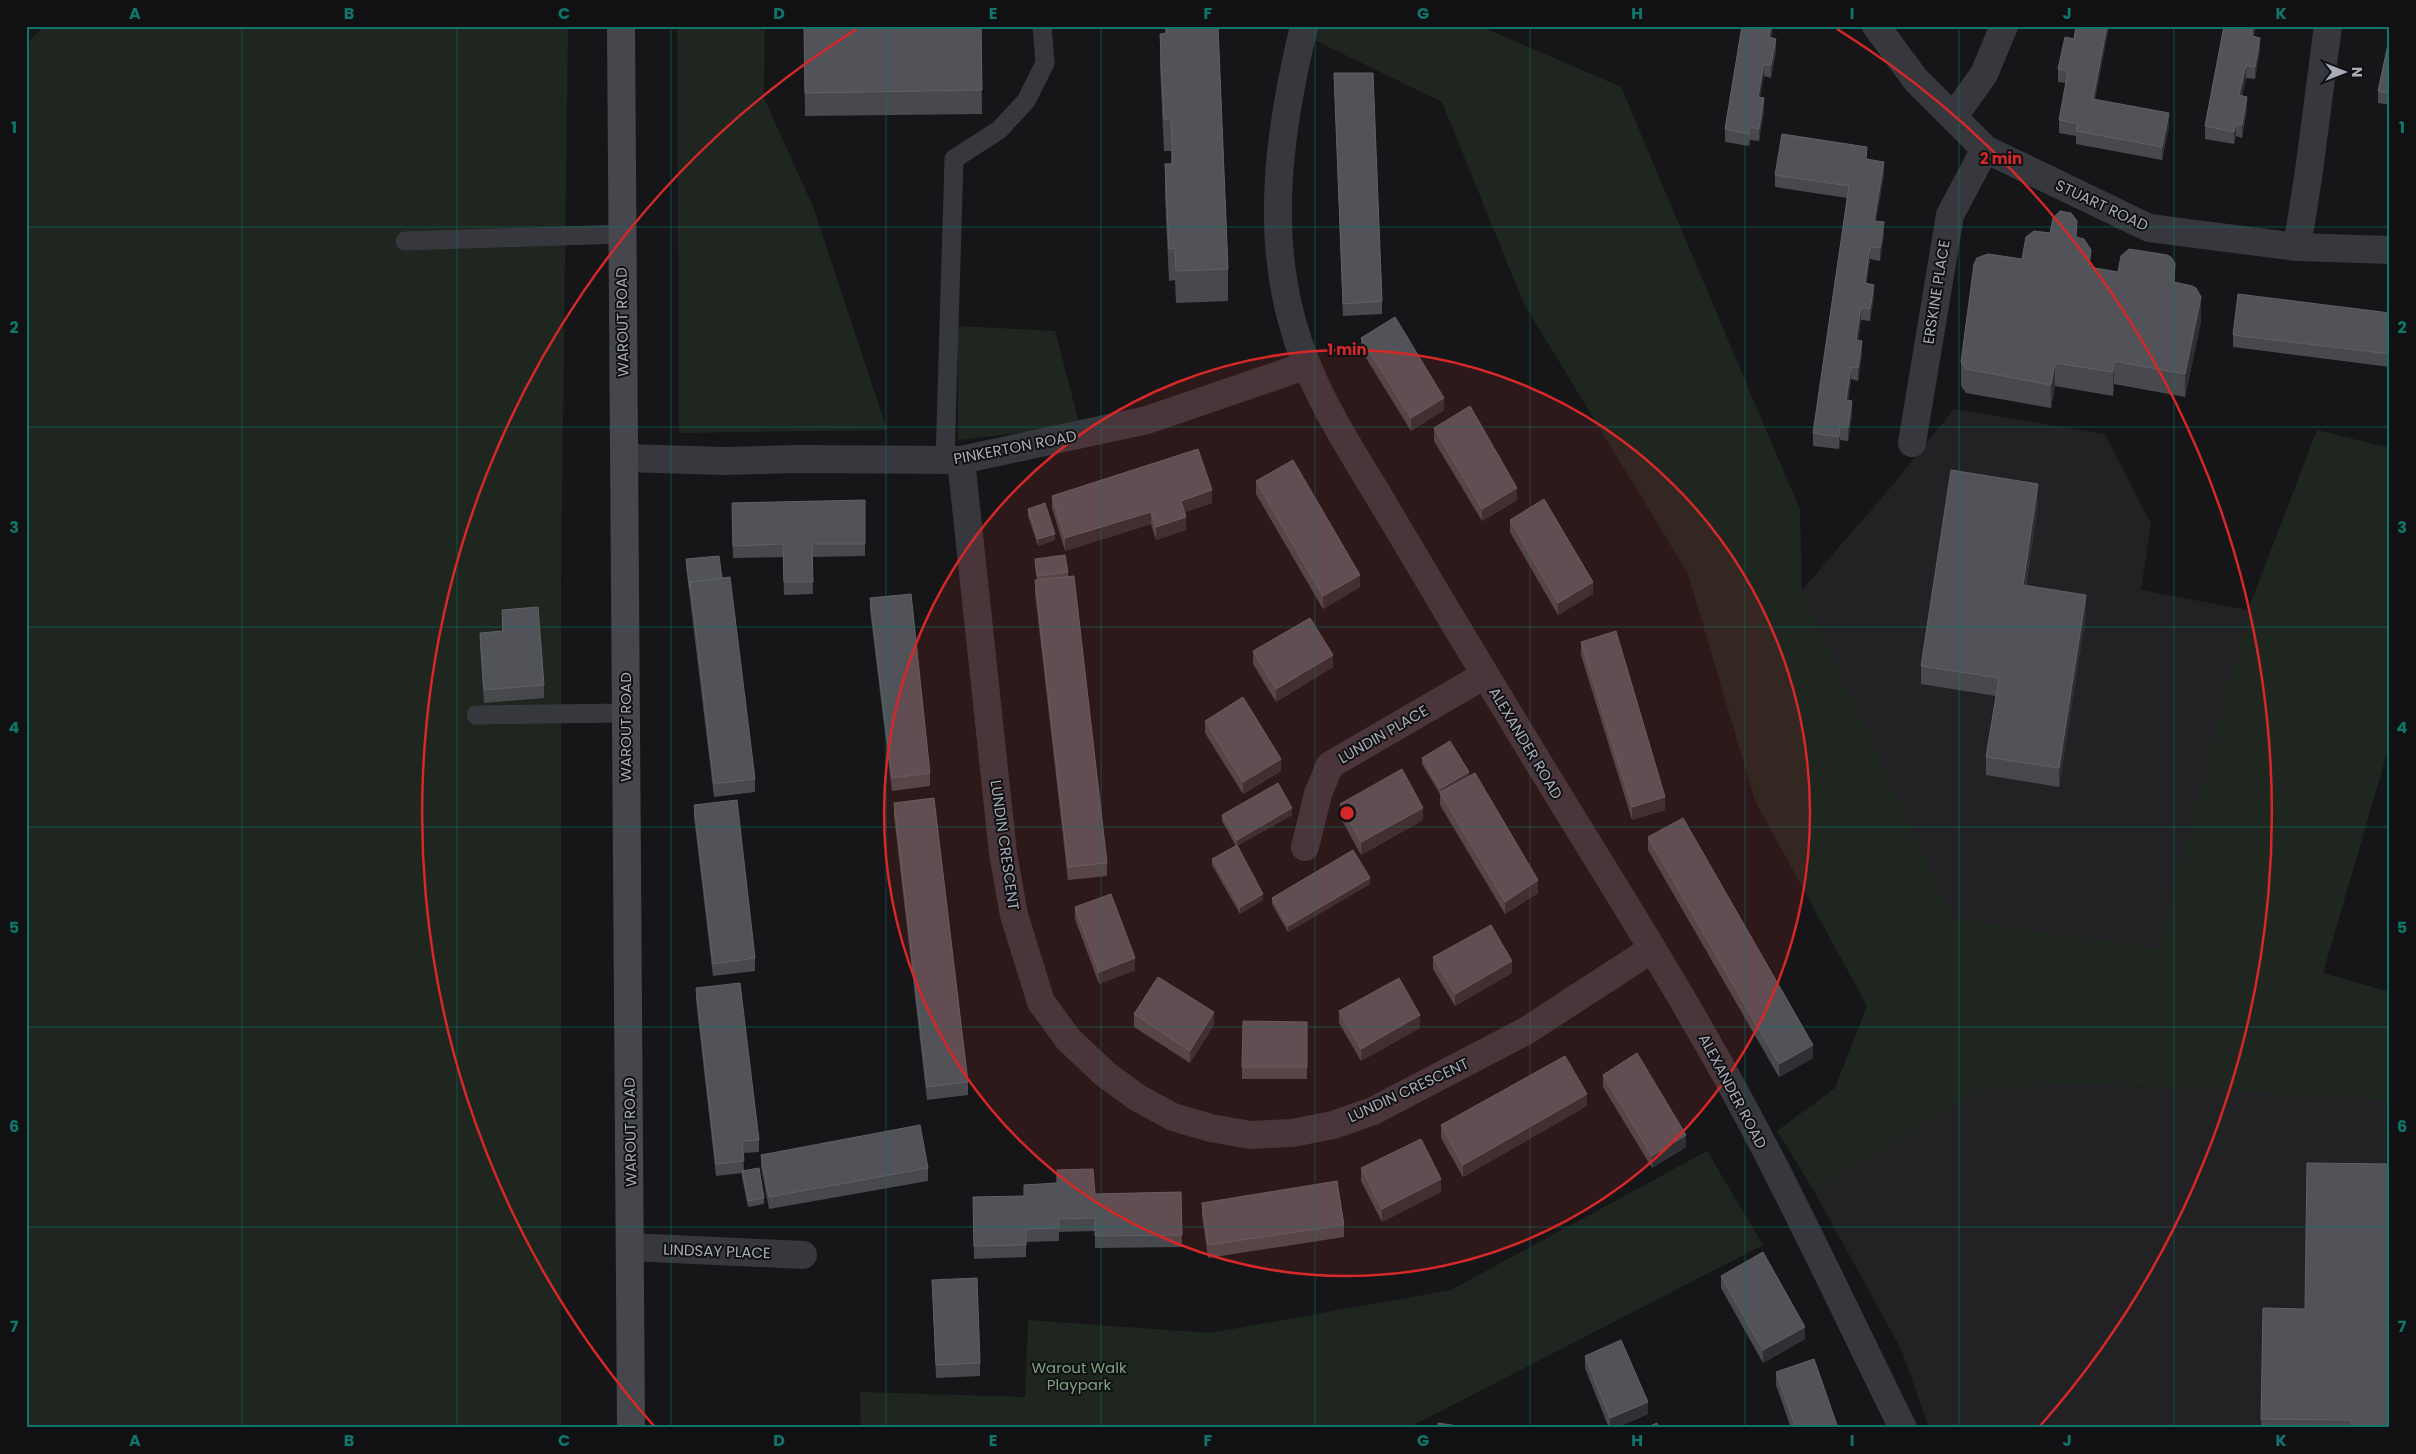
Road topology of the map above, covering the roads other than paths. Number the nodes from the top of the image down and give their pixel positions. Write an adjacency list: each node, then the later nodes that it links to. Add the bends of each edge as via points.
1 (620, 26): 9 (street, WAROUT ROAD)
2 (1042, 26): 16 (lane, via 1045,63 1026,101 999,130 954,159)
3 (1304, 26): 13 (street, ALEXANDER ROAD, via 1286,109 1278,176 1279,251 1290,318)
4 (1876, 26): 7 (street, STUART ROAD, via 1916,80)
5 (2004, 26): 7 (street, via 1984,74)
6 (2328, 26): 11 (street)
7 (1954, 116): 8 (street, STUART ROAD)
8 (1985, 149): 11 (street, STUART ROAD, via 2149,228); 14 (street, ERSKINE PLACE, via 1950,215)
9 (621, 234): 10 (lane); 15 (street, WAROUT ROAD)
10 (405, 241)
11 (2297, 247): 12 (street, STUART ROAD)
12 (2390, 250)
13 (1305, 366): 16 (street, PINKERTON ROAD, via 1147,420); 17 (street, ALEXANDER ROAD)
14 (1912, 443)
15 (625, 458): 16 (street, PINKERTON ROAD); 18 (street, WAROUT ROAD)
16 (953, 460): 21 (street, LUNDIN CRESCENT, via 1003,853 1014,915 1041,1002 1068,1039 1110,1078 1138,1098 1173,1117 1250,1135 1292,1133 1333,1125 1373,1111 1526,1031)
17 (1485, 674): 20 (street, LUNDIN PLACE, via 1330,765 1318,794); 21 (street, ALEXANDER ROAD)
18 (624, 713): 19 (lane); 22 (street, WAROUT ROAD)
19 (476, 715)
20 (1305, 847)
21 (1652, 949): 25 (street, ALEXANDER ROAD, via 1708,1044 1777,1174)
22 (631, 1248): 23 (street, LINDSAY PLACE); 24 (street, WAROUT ROAD)
23 (803, 1255)
24 (631, 1428)
25 (1903, 1428)

